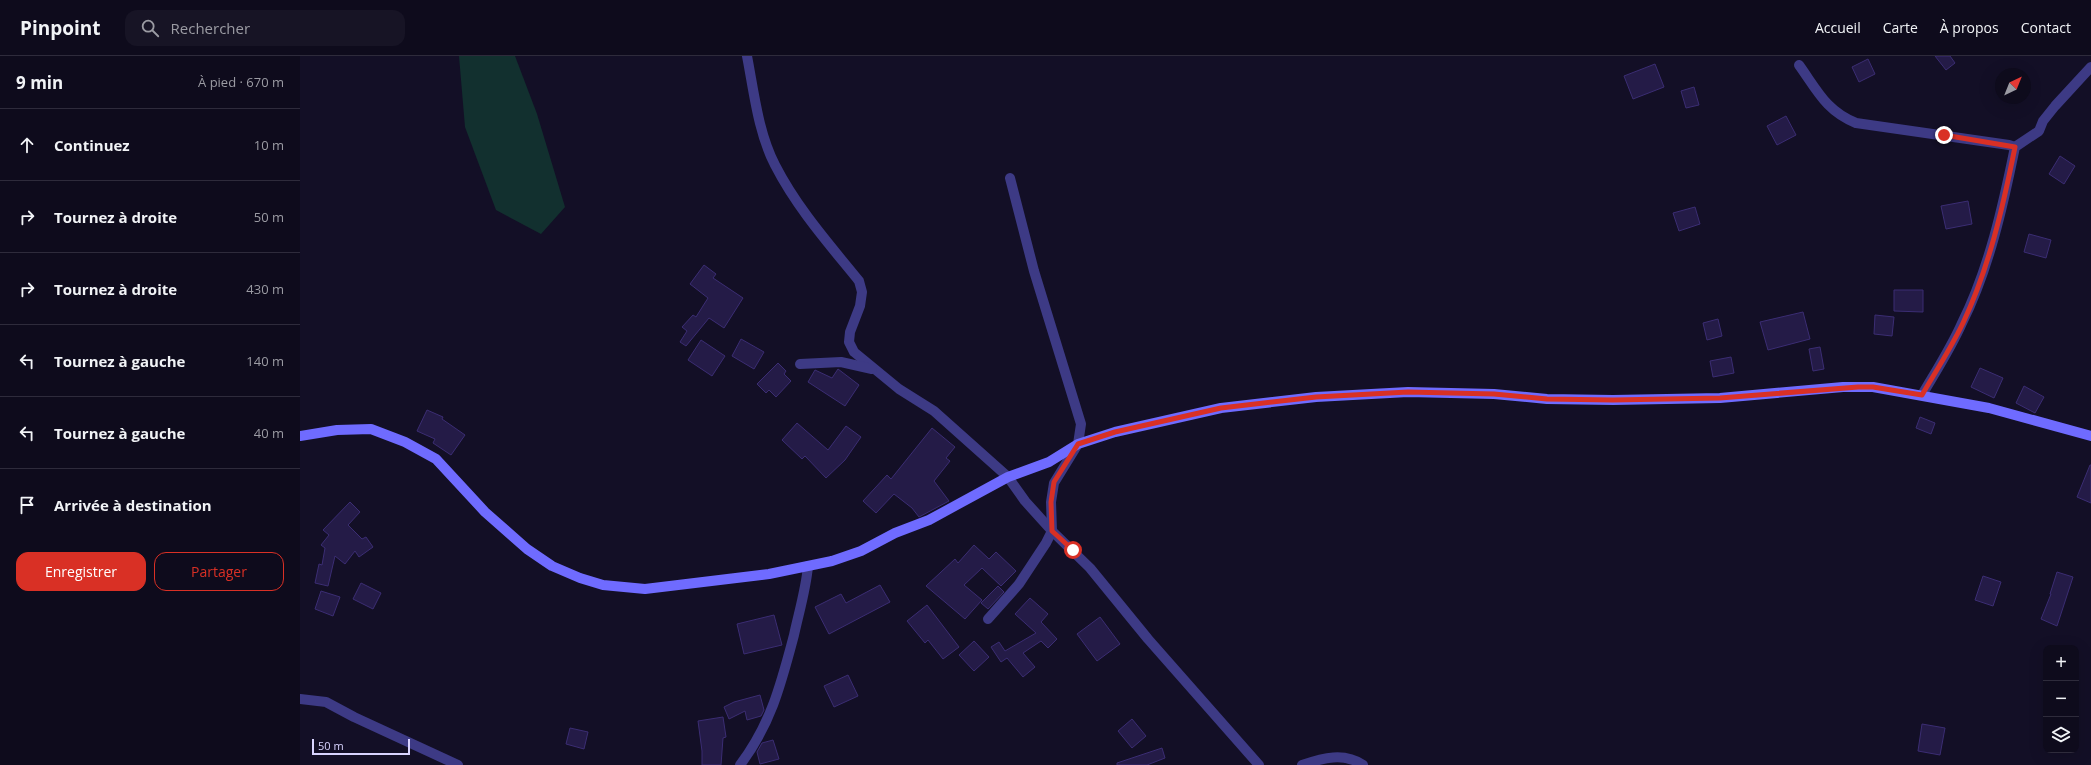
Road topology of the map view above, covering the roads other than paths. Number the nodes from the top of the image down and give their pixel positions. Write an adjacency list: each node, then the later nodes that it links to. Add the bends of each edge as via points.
1 (747, 56): 7 (street, via 760,123 774,164 812,222 859,281 862,292 860,306 849,342 854,352)
2 (1799, 65): 4 (street, via 1832,111 1842,118 1856,123)
3 (2091, 67): 4 (street, via 2055,106 2043,121 2039,131)
4 (2015, 147): 8 (street, via 2006,194 1990,251 1963,322)
5 (1010, 178): 11 (street, via 1036,278 1076,404 1081,424)
6 (800, 364): 7 (street, via 841,362)
7 (874, 369): 12 (street, via 899,389 934,410)
8 (1922, 395): 10 (street, via 1989,408); 11 (street, via 1873,387 1720,398 1629,400 1408,392 1361,394 1221,408 1138,426)
9 (300, 436): 14 (street, via 337,430 371,429 405,442 436,459 485,512 527,549 552,566 603,585 645,589 682,586)
10 (2091, 436)
11 (1078, 444): 12 (street, via 1049,462); 13 (street, via 1054,482 1051,502)
12 (1008, 477): 13 (street); 14 (street, via 929,520 895,533 861,551)
13 (1052, 531): 15 (street, via 1019,584); 19 (street, via 1090,568 1144,634)
14 (808, 566): 18 (street, via 798,619 774,706 760,737)
15 (988, 619)
16 (300, 699): 17 (street, via 326,702)
17 (458, 765)
18 (740, 765)
19 (1260, 765)
20 (1302, 765): 21 (street, via 1339,756 1348,757)
21 (1363, 765)

